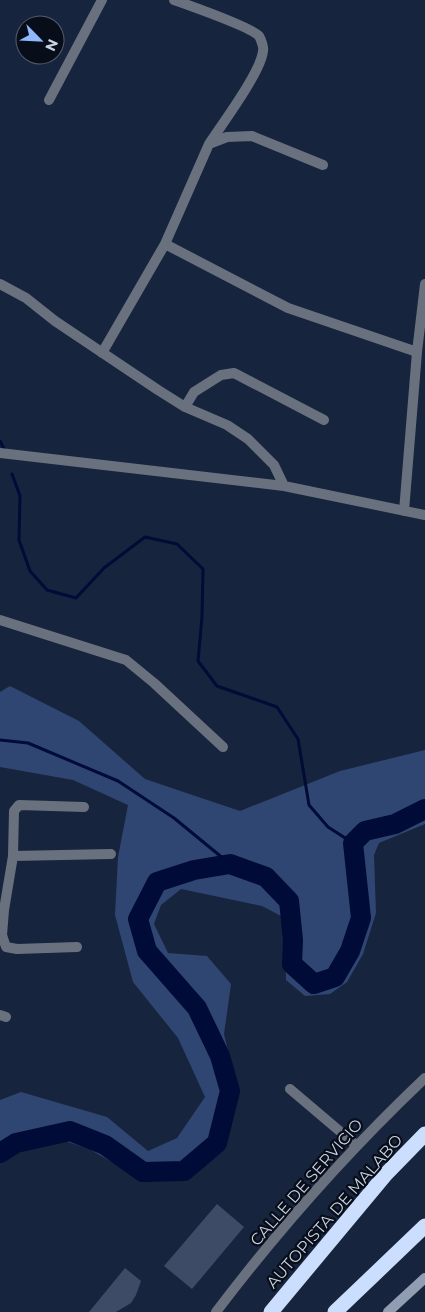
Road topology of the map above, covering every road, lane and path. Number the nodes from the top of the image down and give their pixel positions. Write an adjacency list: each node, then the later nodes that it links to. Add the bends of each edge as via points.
1 (102, 0): 3 (street)
2 (174, 0): 4 (street, via 247,29 259,36 264,49 259,67)
3 (49, 100)
4 (209, 144): 5 (street, via 227,137 252,136); 6 (street)
5 (323, 164)
6 (165, 244): 9 (street, via 288,308); 10 (street)
7 (0, 284): 10 (street, via 26,298)
8 (425, 284): 9 (street)
9 (417, 352): 15 (street)
10 (102, 353): 11 (street)
11 (184, 407): 12 (street, via 194,392 221,375 234,373); 14 (street, via 227,425 248,439 274,465)
12 (324, 420)
13 (0, 453): 14 (street)
14 (284, 486): 15 (street)
15 (404, 511): 16 (street)
16 (425, 515)
17 (0, 620): 18 (street, via 126,660)
18 (223, 747)
19 (84, 808): 21 (street, via 19,805 14,811)
20 (111, 854): 21 (street)
21 (13, 856): 22 (street)
22 (2, 910): 23 (street, via 2,935 6,947)
23 (77, 947)
24 (425, 1078): 27 (street, CALLE DE SERVICIO)
25 (290, 1089): 27 (street)
26 (425, 1134): 31 (highway, AUTOPISTA DE MALABO, via 386,1174)
27 (356, 1145): 30 (street, CALLE DE SERVICIO)
28 (425, 1226): 32 (highway)
29 (425, 1278): 33 (street)
30 (216, 1312)
31 (271, 1312)
32 (335, 1312)
33 (388, 1312)

